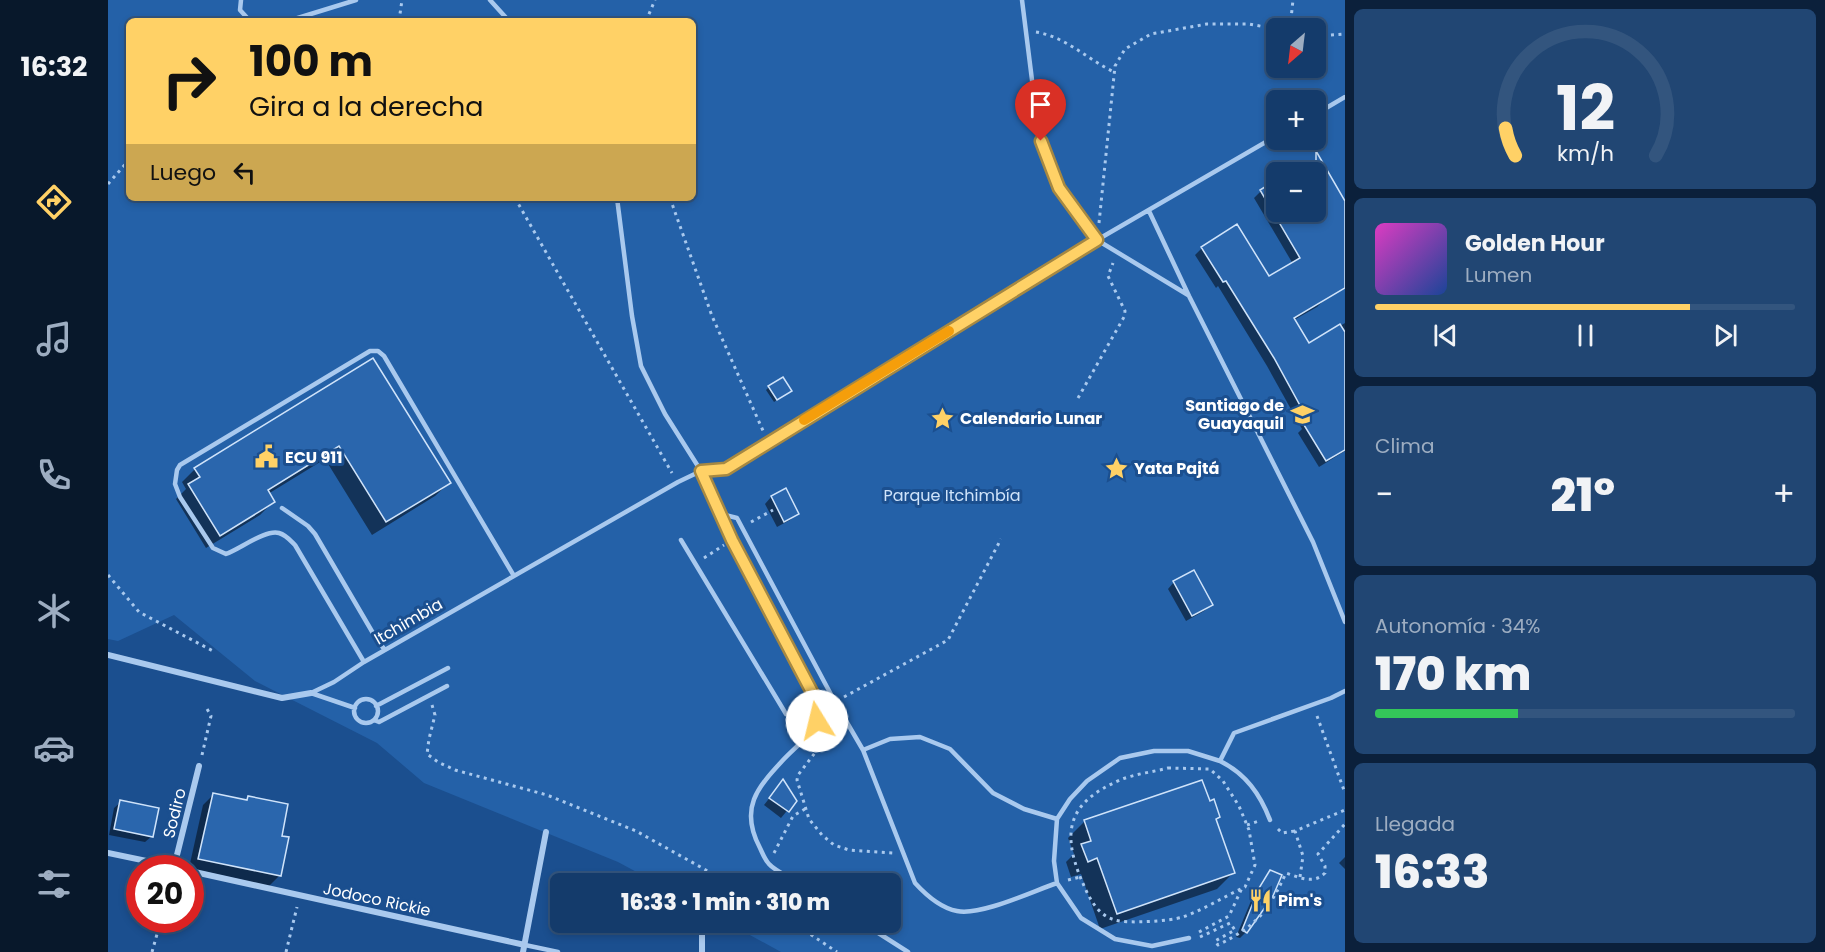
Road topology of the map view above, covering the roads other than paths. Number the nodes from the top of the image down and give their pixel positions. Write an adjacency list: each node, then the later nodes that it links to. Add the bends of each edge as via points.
1 (241, 0): 5 (lane, via 240,10)
2 (356, 0): 6 (lane)
3 (490, 0): 7 (lane)
4 (1023, 0): 13 (lane, via 1041,141 1059,188)
5 (247, 18)
6 (298, 18)
7 (506, 18)
8 (1345, 97): 9 (lane)
9 (1326, 108)
10 (1266, 142): 12 (lane, Itchimbia)
11 (617, 201): 15 (lane, via 641,366)
12 (1149, 211): 13 (lane, Itchimbia); 14 (lane)
13 (1097, 240): 14 (lane); 15 (lane, Itchimbia, via 726,469)
14 (1189, 296): 20 (lane, via 1313,542)
15 (701, 471): 17 (lane); 19 (lane, Itchimbia)
16 (282, 508): 21 (lane, via 315,534)
17 (721, 514): 32 (lane, via 736,518 742,528); 41 (lane, via 818,707 814,727 766,780 751,803 755,839 769,864)
18 (681, 540): 30 (lane)
19 (514, 576): 21 (lane, Itchimbia); 23 (lane, via 378,351 370,351 180,465 175,484 180,497 213,548 226,554 268,533 278,532 286,537 295,545)
20 (1345, 622)
21 (385, 650): 23 (lane, Itchimbia)
22 (108, 656): 27 (street, Itchimbia, via 282,698)
23 (364, 662): 27 (lane, Itchimbia)
24 (448, 668): 28 (lane)
25 (447, 686): 31 (lane, via 379,722)
26 (1345, 691): 33 (lane, via 1234,733)
27 (311, 693): 29 (lane)
28 (376, 706): 29 (lane, via 363,700); 31 (lane)
29 (355, 708): 31 (lane, via 360,722)
30 (786, 714)
31 (374, 720)
32 (862, 750): 35 (lane, via 890,739 920,738 950,749 993,793 1024,809); 43 (lane, via 915,883 938,903 957,911 973,912)
33 (1220, 761): 35 (lane, via 1188,752 1154,751 1120,758 1087,781); 36 (lane, via 1250,783)
34 (199, 766): 39 (street, Sodiro)
35 (1057, 819): 43 (lane)
36 (1270, 820)
37 (546, 832): 47 (street)
38 (108, 853): 40 (street)
39 (180, 855)
40 (126, 857)
41 (783, 873)
42 (204, 874): 47 (street, Jodoco Rickie)
43 (1057, 883): 46 (lane, via 1081,918 1115,939 1152,946)
44 (702, 933): 49 (street)
45 (878, 933): 50 (lane)
46 (1189, 938)
47 (524, 948): 48 (lane, Jodoco Rickie)
48 (558, 952)
49 (702, 952)
50 (908, 952)

